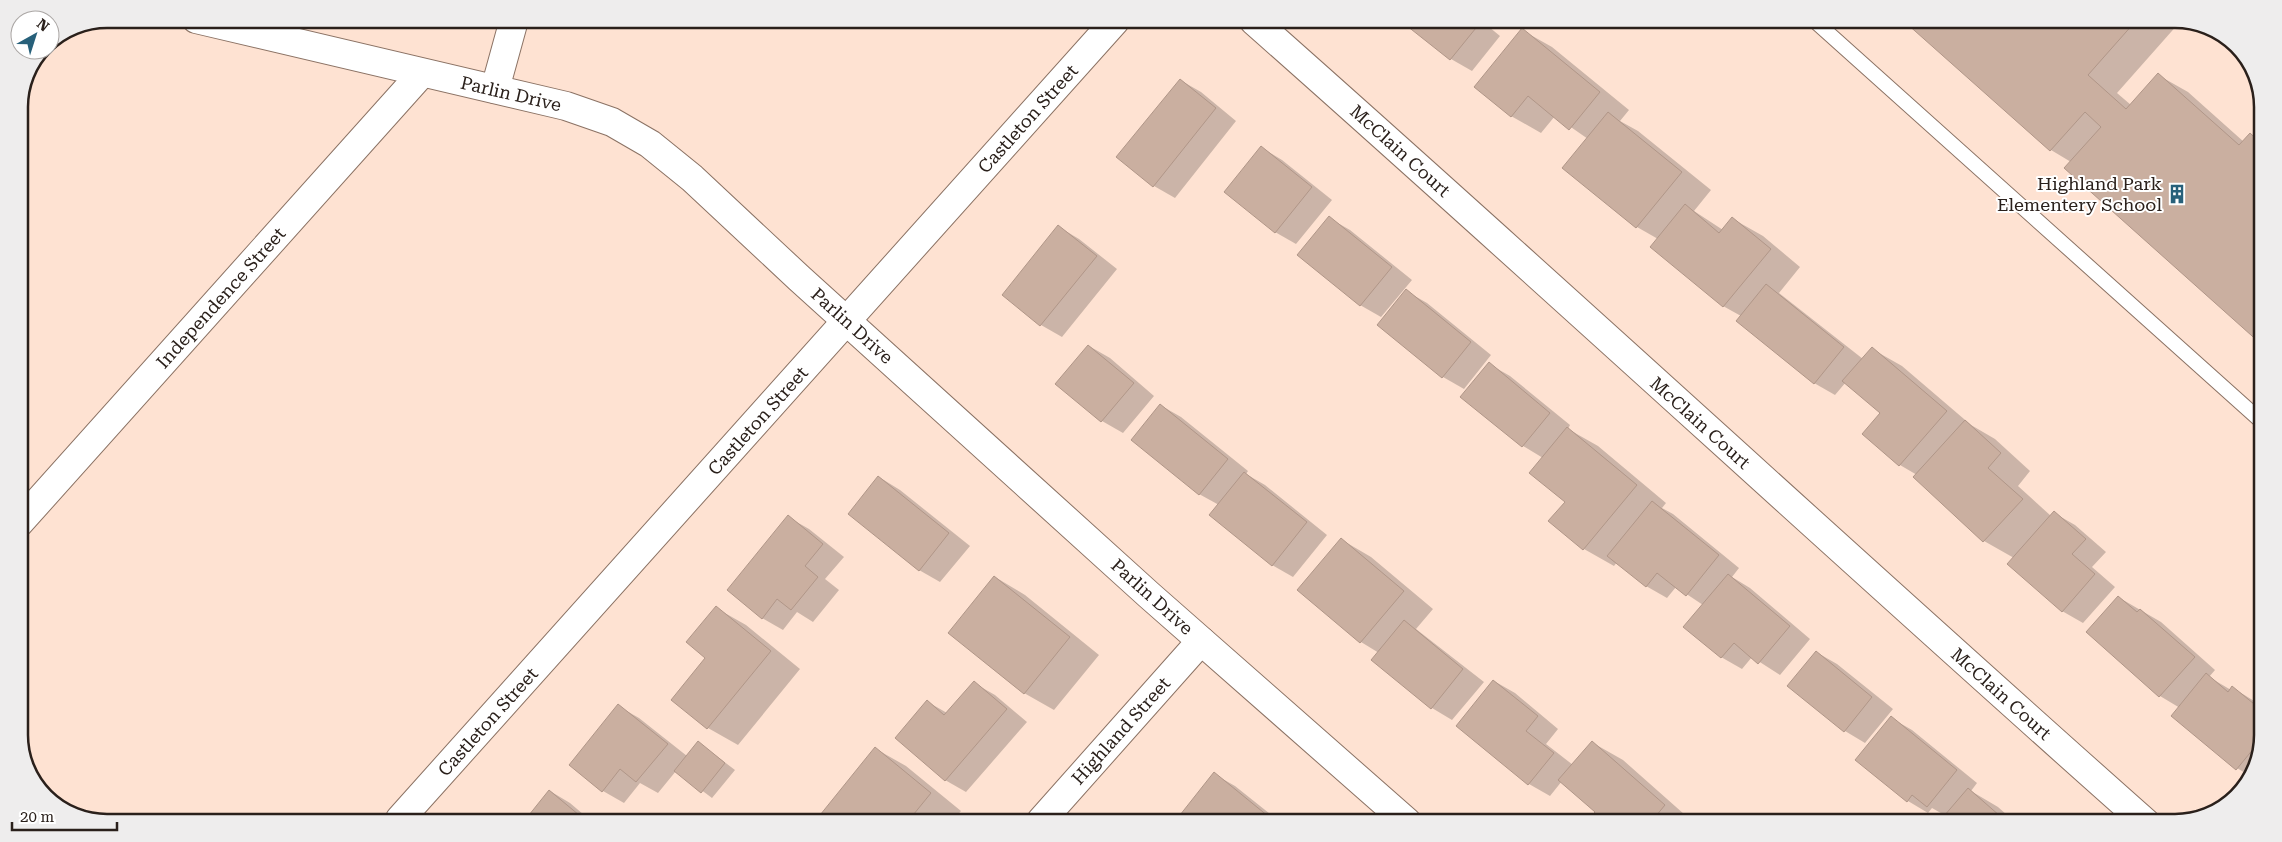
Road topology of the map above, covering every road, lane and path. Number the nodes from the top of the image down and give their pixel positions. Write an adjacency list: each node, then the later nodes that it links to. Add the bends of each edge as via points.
1 (234, 28): 6 (street, Parlin Drive)
2 (512, 28): 7 (street)
3 (1109, 28): 8 (street, Castleton Street)
4 (1262, 28): 15 (street, McClain Court)
5 (1823, 28): 9 (lane)
6 (422, 73): 7 (street, Parlin Drive); 10 (street, Independence Street)
7 (494, 89): 8 (street, Parlin Drive, via 566,106 612,122 650,144 692,178)
8 (847, 322): 11 (street, Parlin Drive); 12 (street, Castleton Street)
9 (2254, 415)
10 (28, 513)
11 (1201, 641): 13 (street, Highland Street); 14 (street, Parlin Drive)
12 (404, 814)
13 (1047, 814)
14 (1398, 814)
15 (2136, 814)

